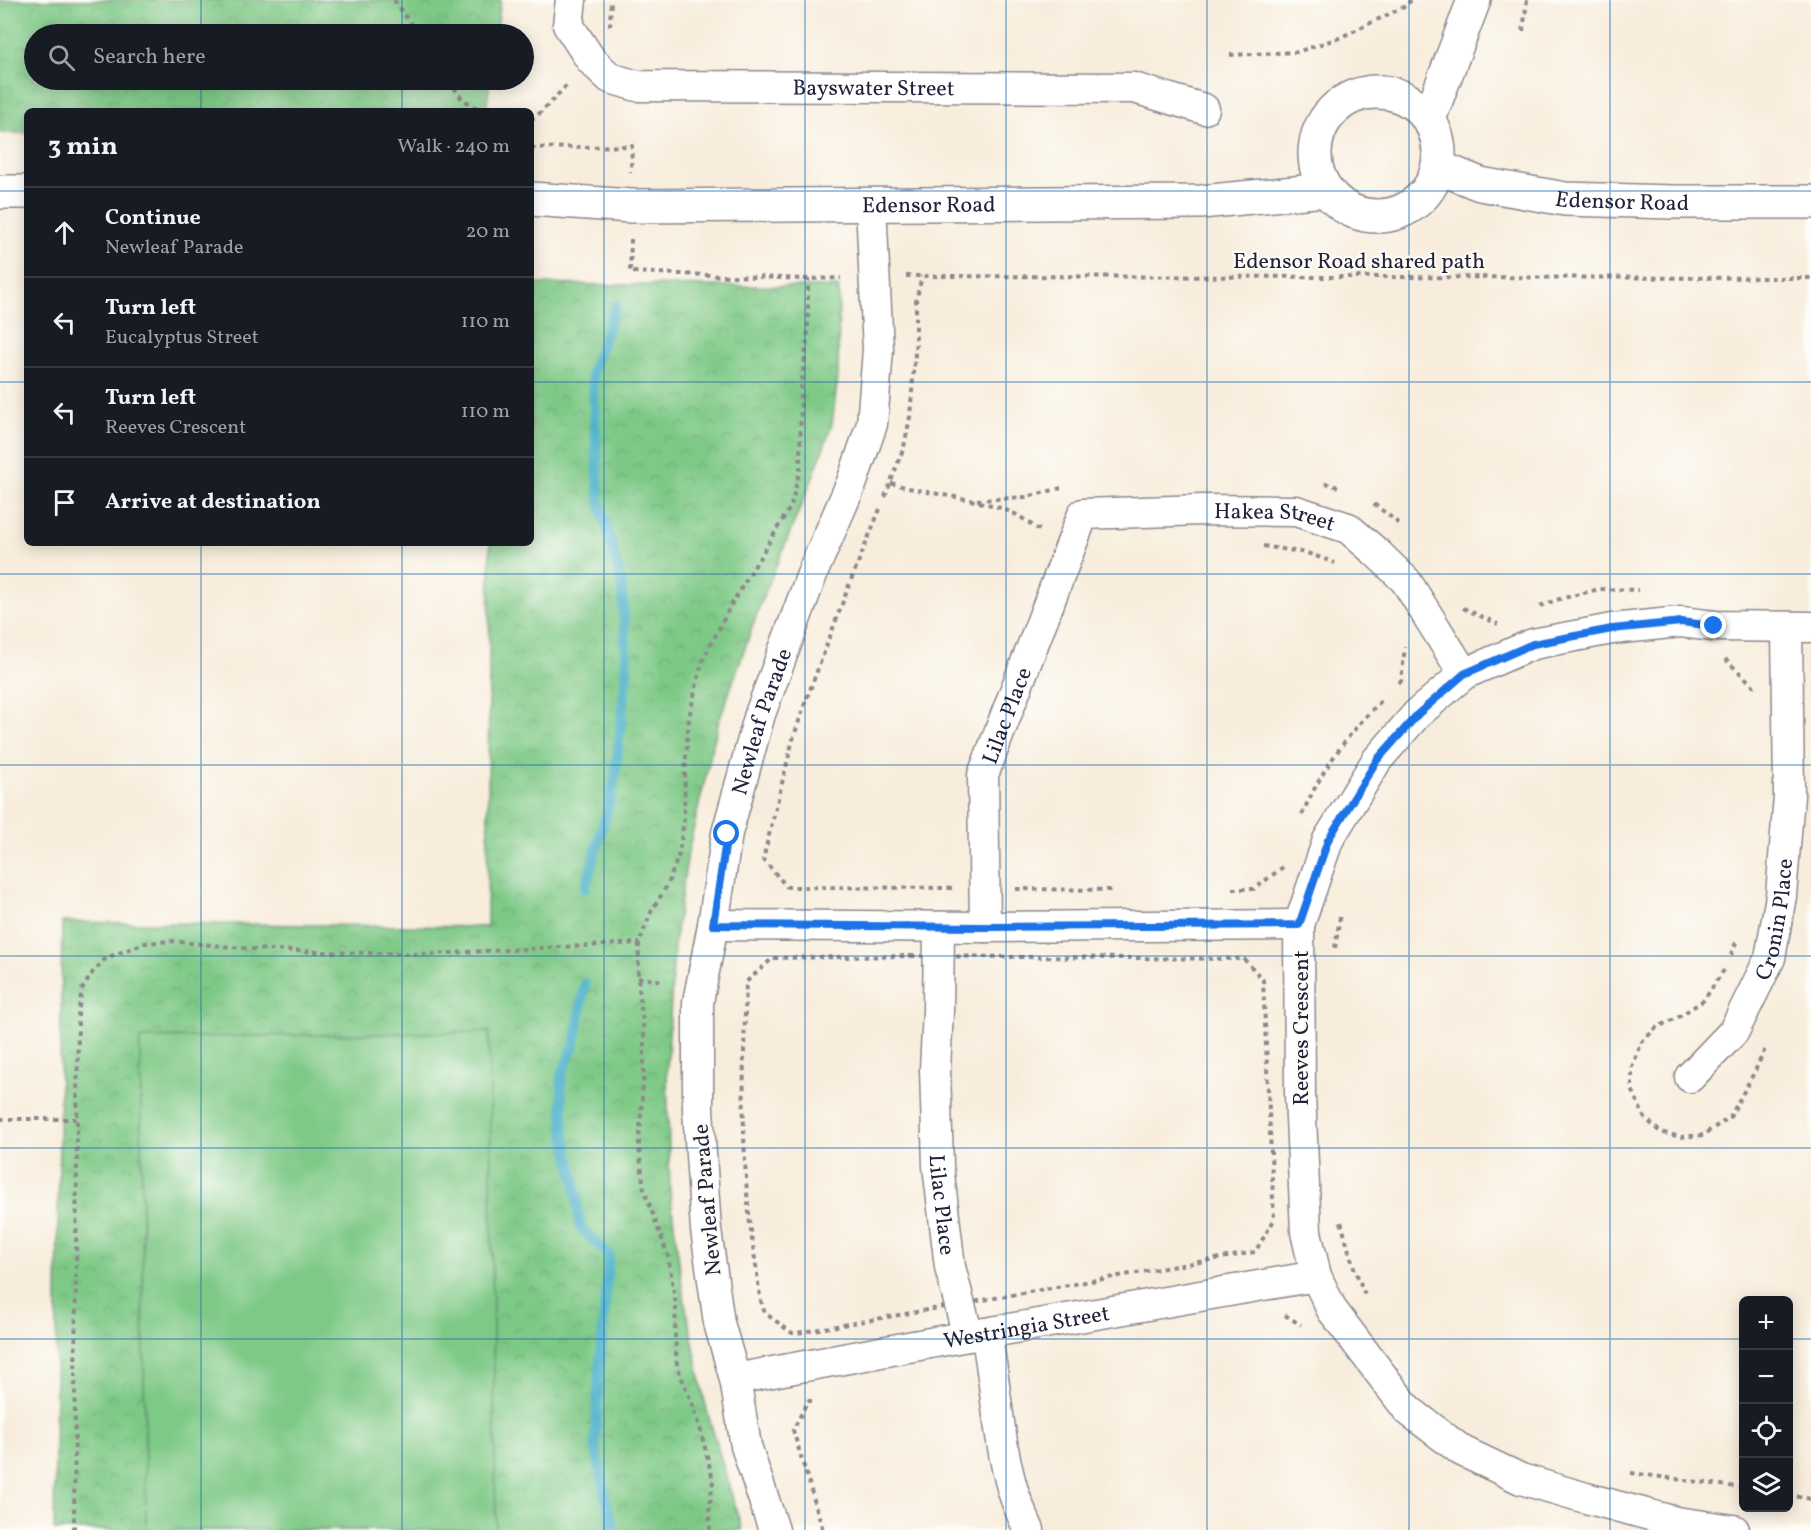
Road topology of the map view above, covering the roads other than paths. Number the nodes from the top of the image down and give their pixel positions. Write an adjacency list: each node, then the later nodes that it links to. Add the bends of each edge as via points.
1 (1474, 0): 4 (main road)
2 (569, 13): 3 (street, Bayswater Street, via 591,60 610,78 637,86 1134,88)
3 (1204, 109)
4 (1429, 119): 5 (main road, via 1439,142); 6 (main road, via 1414,103 1394,93 1373,91 1351,96 1333,109 1320,127 1314,148 1316,170)
5 (1438, 167): 6 (main road, via 1417,202 1399,213 1358,214 1340,205); 10 (main road, Edensor Road, via 1480,184 1565,199)
6 (1325, 190): 11 (main road, Edensor Road, via 1201,202)
7 (0, 192): 8 (main road)
8 (24, 192)
9 (534, 199): 11 (main road, Edensor Road, via 631,206)
10 (1811, 202)
11 (871, 205): 15 (street, Newleaf Parade, via 878,350 872,424 760,714 727,834)
12 (1083, 514): 14 (street, Hakea Street, via 1296,511 1348,528 1406,581); 18 (street, Lilac Place, via 983,775)
13 (1799, 627): 14 (street, Reeves Crescent, via 1681,622 1612,629 1533,644); 19 (street, Cronin Place, via 1781,896 1770,958 1734,1031)
14 (1464, 674): 16 (street, Reeves Crescent, via 1418,714 1377,760 1328,840)
15 (713, 925): 17 (street); 22 (street, Newleaf Parade, via 698,1002 699,1109 706,1230 716,1308)
16 (1299, 925): 18 (street); 20 (street, Reeves Crescent, via 1305,1220)
17 (939, 927): 18 (street); 21 (street, Lilac Place, via 935,1069 938,1166 950,1267 960,1304)
18 (984, 927)
19 (1690, 1077)
20 (1316, 1276): 21 (street, Westringia Street); 23 (street, Reeves Crescent, via 1332,1310 1408,1410 1462,1451 1521,1479)
21 (977, 1335): 22 (street, Westringia Street); 25 (street, Lilac Place, via 993,1367 1005,1455 1013,1491)
22 (735, 1379): 24 (street, Newleaf Parade, via 746,1446)
23 (1675, 1526): 26 (street, Reeves Crescent)
24 (774, 1530)
25 (1029, 1530)
26 (1734, 1530)

